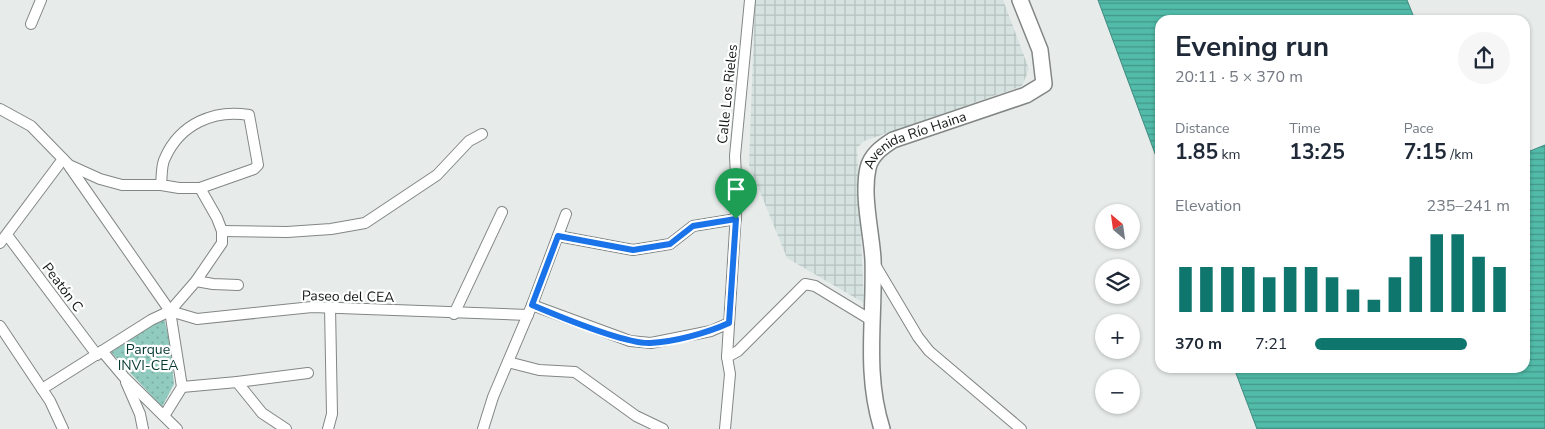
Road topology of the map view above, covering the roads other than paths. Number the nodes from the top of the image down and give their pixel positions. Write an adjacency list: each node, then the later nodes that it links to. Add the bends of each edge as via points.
1 (41, 0): 4 (street)
2 (750, 0): 12 (street, Calle Los Rieles, via 735,156)
3 (1020, 0): 16 (street, Avenida Río Haina, via 1040,50 1044,84 1026,95 893,140 879,149 868,166 867,184)
4 (31, 24)
5 (0, 109): 7 (street, via 31,126)
6 (482, 134): 13 (street, via 469,141 437,175 366,223 331,230)
7 (66, 162): 8 (street, via 100,179 122,185); 15 (street); 21 (street)
8 (161, 185): 9 (street); 9 (street, via 164,158 192,124 207,116 249,115 258,165)
9 (200, 188): 13 (street)
10 (502, 212): 22 (street)
11 (566, 214): 14 (street)
12 (736, 219): 14 (street, via 693,226 670,244 633,250); 25 (street, Calle Los Rieles)
13 (222, 231): 17 (street, via 222,242)
14 (558, 236): 19 (street)
15 (3, 239): 27 (street, Peatón C)
16 (873, 260): 24 (street, Avenida Río Haina); 45 (street, via 929,351)
17 (196, 280): 18 (street); 21 (street)
18 (238, 285)
19 (532, 305): 23 (street); 25 (street, via 630,341 651,343 711,331)
20 (330, 307): 21 (street, Paseo del CEA, via 197,319); 22 (street, Paseo del CEA); 40 (street, via 332,414)
21 (170, 310): 27 (street); 33 (street)
22 (454, 314): 23 (street, Paseo del CEA)
23 (528, 315): 29 (street)
24 (871, 320): 28 (street, via 815,286 805,284 738,351); 44 (street, Avenida Río Haina, via 872,391)
25 (729, 323): 28 (street, Calle Los Rieles)
26 (0, 326): 34 (street)
27 (100, 353): 31 (street, Peatón C); 34 (street)
28 (726, 357): 43 (street, Calle Los Rieles, via 730,374)
29 (508, 362): 41 (street); 42 (street, via 538,370 575,372 636,416)
30 (308, 373): 32 (street)
31 (124, 377): 35 (street); 37 (street)
32 (237, 382): 33 (street); 39 (street, via 262,414)
33 (182, 387): 35 (street)
34 (42, 389): 36 (street)
35 (164, 416): 38 (street)
36 (63, 429)
37 (143, 429)
38 (177, 429)
39 (286, 429)
40 (328, 429)
41 (483, 429)
42 (663, 429)
43 (724, 429)
44 (882, 429)
45 (1021, 429)

